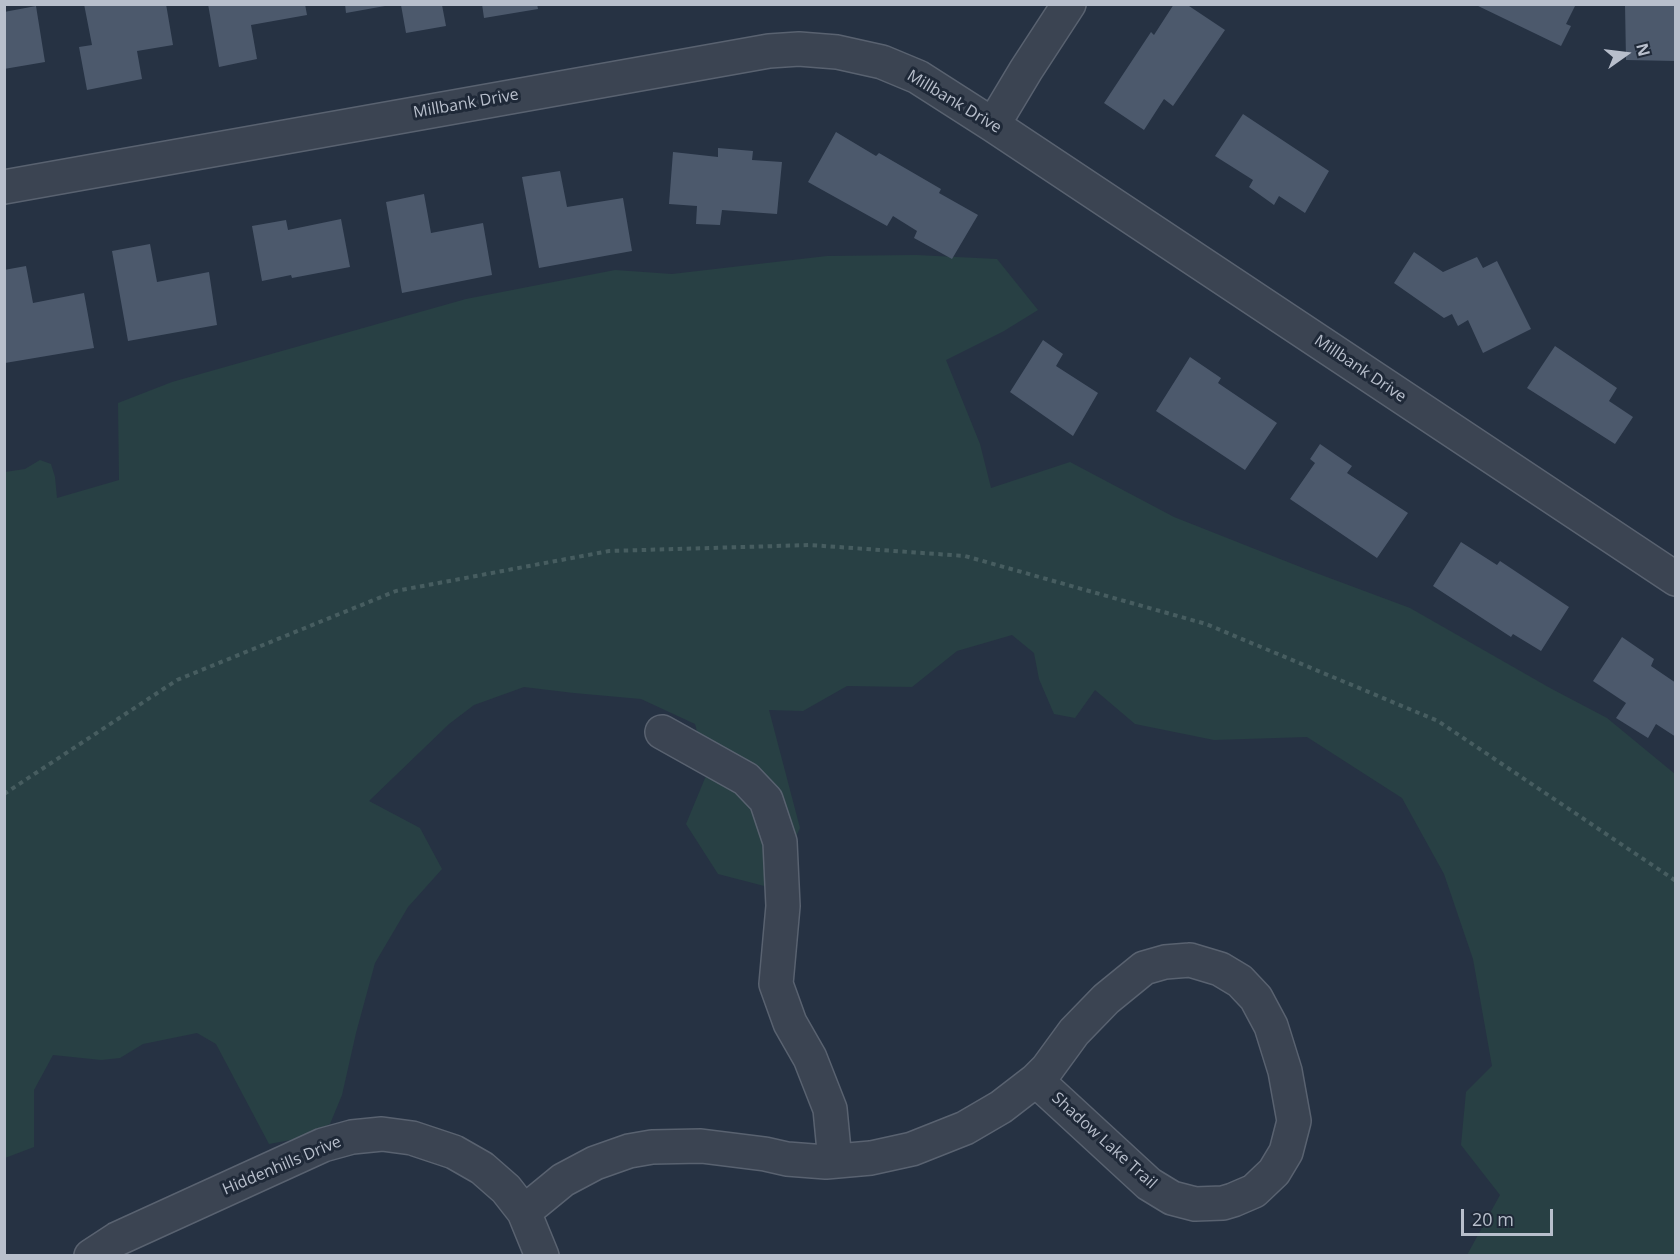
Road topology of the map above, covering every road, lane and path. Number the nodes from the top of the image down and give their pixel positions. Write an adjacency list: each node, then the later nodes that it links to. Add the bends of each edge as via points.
1 (1069, 4): 2 (street)
2 (993, 125): 3 (street, Millbank Drive, via 918,78 882,62 799,49 769,51); 4 (street, Millbank Drive)
3 (4, 187)
4 (1673, 572)
5 (662, 732): 9 (street, via 746,779 766,800 780,842 783,906 776,984 830,1109)
6 (4, 794): 7 (path, via 177,680 396,591 609,551 810,545 965,556 1206,624 1438,721)
7 (1676, 881)
8 (1036, 1080): 8 (street, Shadow Lake Trail, via 1074,1032 1144,968 1190,960 1220,969 1240,981 1256,998 1285,1071 1294,1121 1286,1152 1274,1172 1254,1191 1223,1203 1194,1204 1172,1198 1149,1184); 9 (street, Shadow Lake Trail, via 965,1128 912,1149)
9 (835, 1161): 10 (street, Shadow Lake Trail, via 787,1159 700,1146 652,1147 595,1162 564,1180)
10 (524, 1212): 11 (street, Hiddenhills Drive, via 482,1168 454,1152 412,1138 382,1134 352,1137 312,1150 117,1239); 12 (street, Hiddenhills Drive)
11 (91, 1256)
12 (542, 1256)

